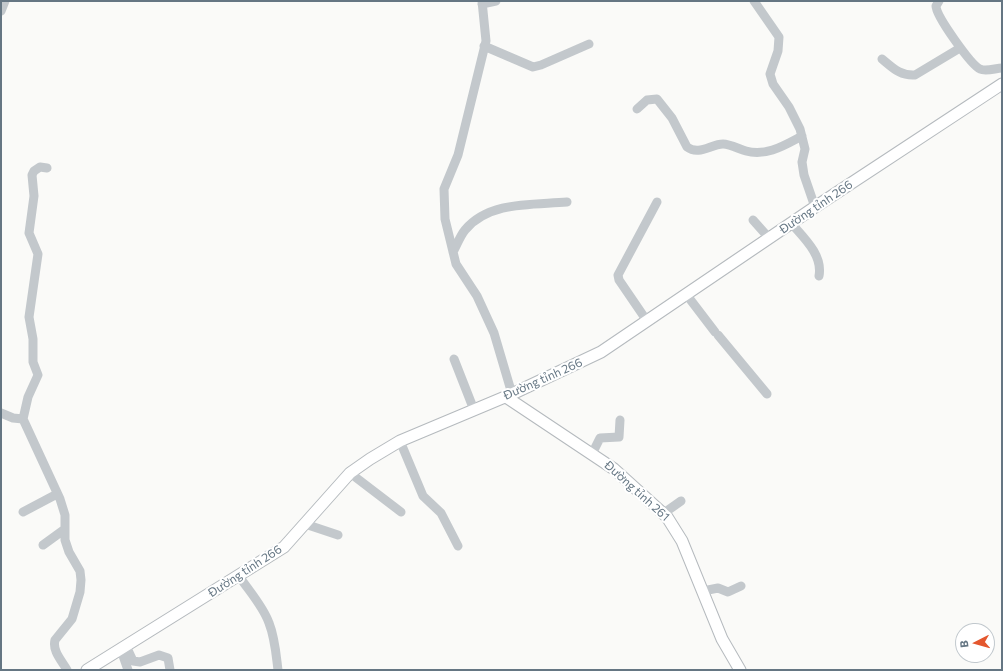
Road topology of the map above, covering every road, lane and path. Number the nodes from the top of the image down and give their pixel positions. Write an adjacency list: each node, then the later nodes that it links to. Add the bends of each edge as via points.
1 (6, 1): 6 (street)
2 (496, 1): 5 (street)
3 (754, 1): 14 (street, via 779,37 778,50 770,70 771,80 789,107)
4 (938, 1): 9 (street, via 937,13)
5 (482, 2): 8 (street, via 486,37)
6 (1, 11)
7 (589, 44): 8 (street, via 533,67)
8 (484, 46): 22 (street, via 458,154 444,190 446,226)
9 (960, 48): 10 (street, via 915,75 900,73); 11 (street, via 982,70)
10 (882, 59)
11 (1002, 68)
12 (1002, 84): 18 (main road, Đường tỉnh 266)
13 (637, 109): 14 (street, via 647,100 657,99 691,150 724,144 757,153 779,148)
14 (802, 136): 18 (street, via 805,149 802,162 804,175)
15 (47, 168): 31 (street, via 40,167 32,175 34,196 28,233 38,254 29,317 33,339 33,362 38,375 28,397)
16 (567, 202): 22 (street, via 509,207 487,212 464,231)
17 (657, 202): 25 (street, via 618,275)
18 (814, 207): 20 (main road, Đường tỉnh 266)
19 (753, 220): 21 (street)
20 (791, 223): 21 (main road, Đường tỉnh 266); 23 (street, via 817,256)
21 (769, 238): 24 (main road, Đường tỉnh 266)
22 (453, 252): 28 (street, via 460,271 477,296 494,333)
23 (819, 276)
24 (686, 294): 25 (main road, Đường tỉnh 266); 27 (street)
25 (647, 320): 28 (main road, Đường tỉnh 266, via 591,357)
26 (454, 359): 29 (street)
27 (767, 394)
28 (509, 395): 29 (main road, Đường tỉnh 266); 34 (main road, Đường tỉnh 261)
29 (474, 410): 33 (main road, Đường tỉnh 266)
30 (1, 413): 31 (street)
31 (23, 419): 36 (street)
32 (620, 420): 34 (street, via 619,437 600,438)
33 (400, 441): 35 (main road, Đường tỉnh 266); 45 (street, via 423,496 441,513)
34 (592, 454): 40 (main road, Đường tỉnh 261, via 614,469)
35 (350, 473): 39 (street); 41 (main road, Đường tỉnh 266)
36 (53, 497): 38 (street); 42 (street, via 65,515)
37 (681, 502): 40 (street)
38 (23, 512)
39 (401, 512)
40 (664, 513): 48 (main road, Đường tỉnh 261, via 678,532)
41 (306, 524): 43 (street); 46 (main road, Đường tỉnh 266, via 284,547)
42 (62, 531): 44 (street); 50 (street, via 69,552 80,571 81,580 72,619 54,644)
43 (338, 535)
44 (46, 542)
45 (458, 546)
46 (239, 576): 49 (main road, Đường tỉnh 266); 54 (street, via 270,624)
47 (741, 586): 48 (street, via 728,592 718,588)
48 (703, 591): 55 (main road, Đường tỉnh 261, via 722,639)
49 (123, 648): 51 (main road, Đường tỉnh 266); 52 (street); 53 (street, via 133,661 140,662 159,655 168,658)
50 (67, 670)
51 (88, 670)
52 (128, 670)
53 (170, 670)
54 (278, 670)
55 (740, 670)

